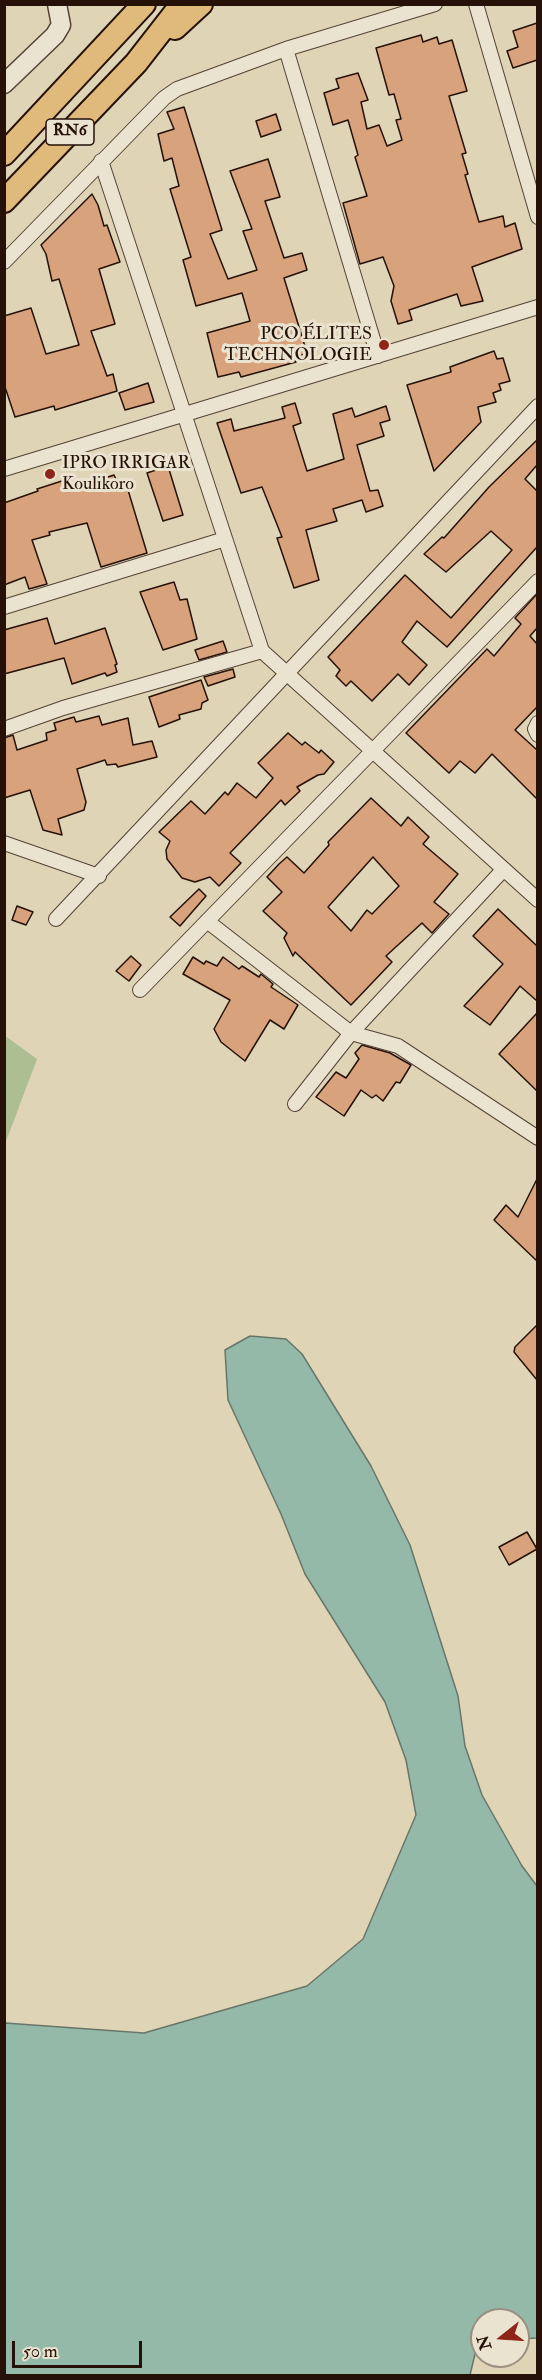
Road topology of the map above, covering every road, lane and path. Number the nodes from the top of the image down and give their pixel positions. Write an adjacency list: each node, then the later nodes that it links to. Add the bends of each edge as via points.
1 (136, 4): 8 (highway)
2 (144, 4): 8 (highway, RN6)
3 (182, 4): 10 (highway, RN6)
4 (201, 4): 10 (highway)
5 (435, 4): 9 (street)
6 (476, 4): 15 (street)
7 (59, 9): 11 (street, via 61,25 56,36)
8 (110, 41): 12 (highway, RN6)
9 (286, 49): 13 (street, via 177,89); 18 (street)
10 (136, 63): 14 (highway, RN6)
11 (4, 84)
12 (4, 154)
13 (101, 162): 16 (street); 20 (street)
14 (4, 201)
15 (537, 217)
16 (4, 262)
17 (537, 307): 18 (street)
18 (378, 356): 20 (street)
19 (537, 406): 26 (street)
20 (184, 415): 21 (street); 22 (street)
21 (4, 469)
22 (225, 539): 24 (street); 25 (street)
23 (537, 581): 30 (street)
24 (4, 607)
25 (262, 651): 26 (street); 28 (street, via 63,708)
26 (287, 674): 30 (street); 33 (street)
27 (537, 723): 29 (street)
28 (4, 729)
29 (537, 735)
30 (373, 751): 32 (street); 36 (street)
31 (4, 843): 33 (street)
32 (504, 869): 34 (street); 38 (street)
33 (99, 876): 35 (street)
34 (537, 900)
35 (56, 919)
36 (207, 921): 37 (street); 38 (street)
37 (140, 990)
38 (351, 1033): 39 (street); 40 (street, via 398,1046)
39 (295, 1104)
40 (537, 1138)

